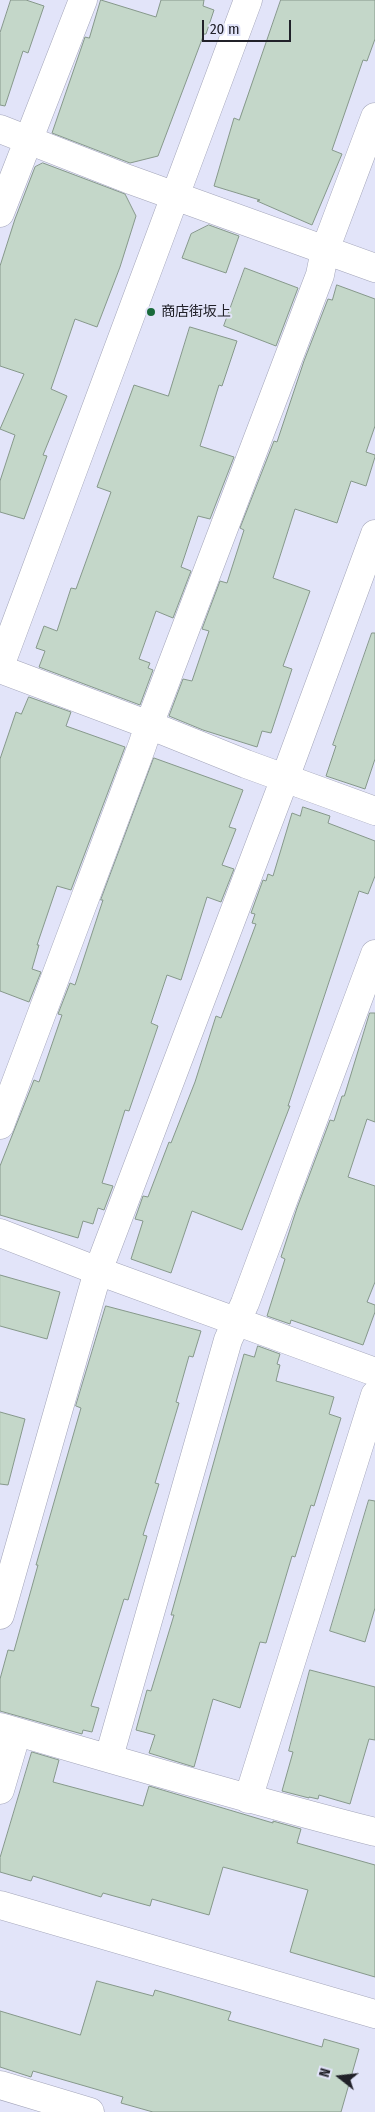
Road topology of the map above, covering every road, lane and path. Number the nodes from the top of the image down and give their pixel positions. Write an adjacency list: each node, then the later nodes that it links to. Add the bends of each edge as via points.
1 (83, 0): 5 (street)
2 (248, 0): 6 (street)
3 (375, 117): 8 (street)
4 (0, 129): 5 (street)
5 (30, 139): 6 (street); 7 (street)
6 (176, 195): 8 (street); 11 (street)
7 (0, 213)
8 (325, 250): 9 (street); 12 (street, via 320,275)
9 (375, 268)
10 (375, 534): 13 (street)
11 (0, 667): 12 (street)
12 (149, 725): 13 (street); 16 (street)
13 (285, 778): 14 (street); 18 (street)
14 (375, 811)
15 (375, 954): 19 (street)
16 (0, 1126)
17 (0, 1233): 18 (street)
18 (98, 1271): 19 (street); 22 (street)
19 (237, 1321): 20 (street); 24 (street, via 228,1340)
20 (375, 1372)
21 (375, 1396): 26 (street)
22 (0, 1615)
23 (8, 1729): 24 (street); 25 (street)
24 (109, 1757): 26 (street)
25 (0, 1790)
26 (248, 1799): 27 (street)
27 (375, 1832)
28 (0, 1905): 29 (street)
29 (375, 2014)
30 (0, 2085): 31 (street)
31 (60, 2108): 32 (street)
32 (90, 2112)

